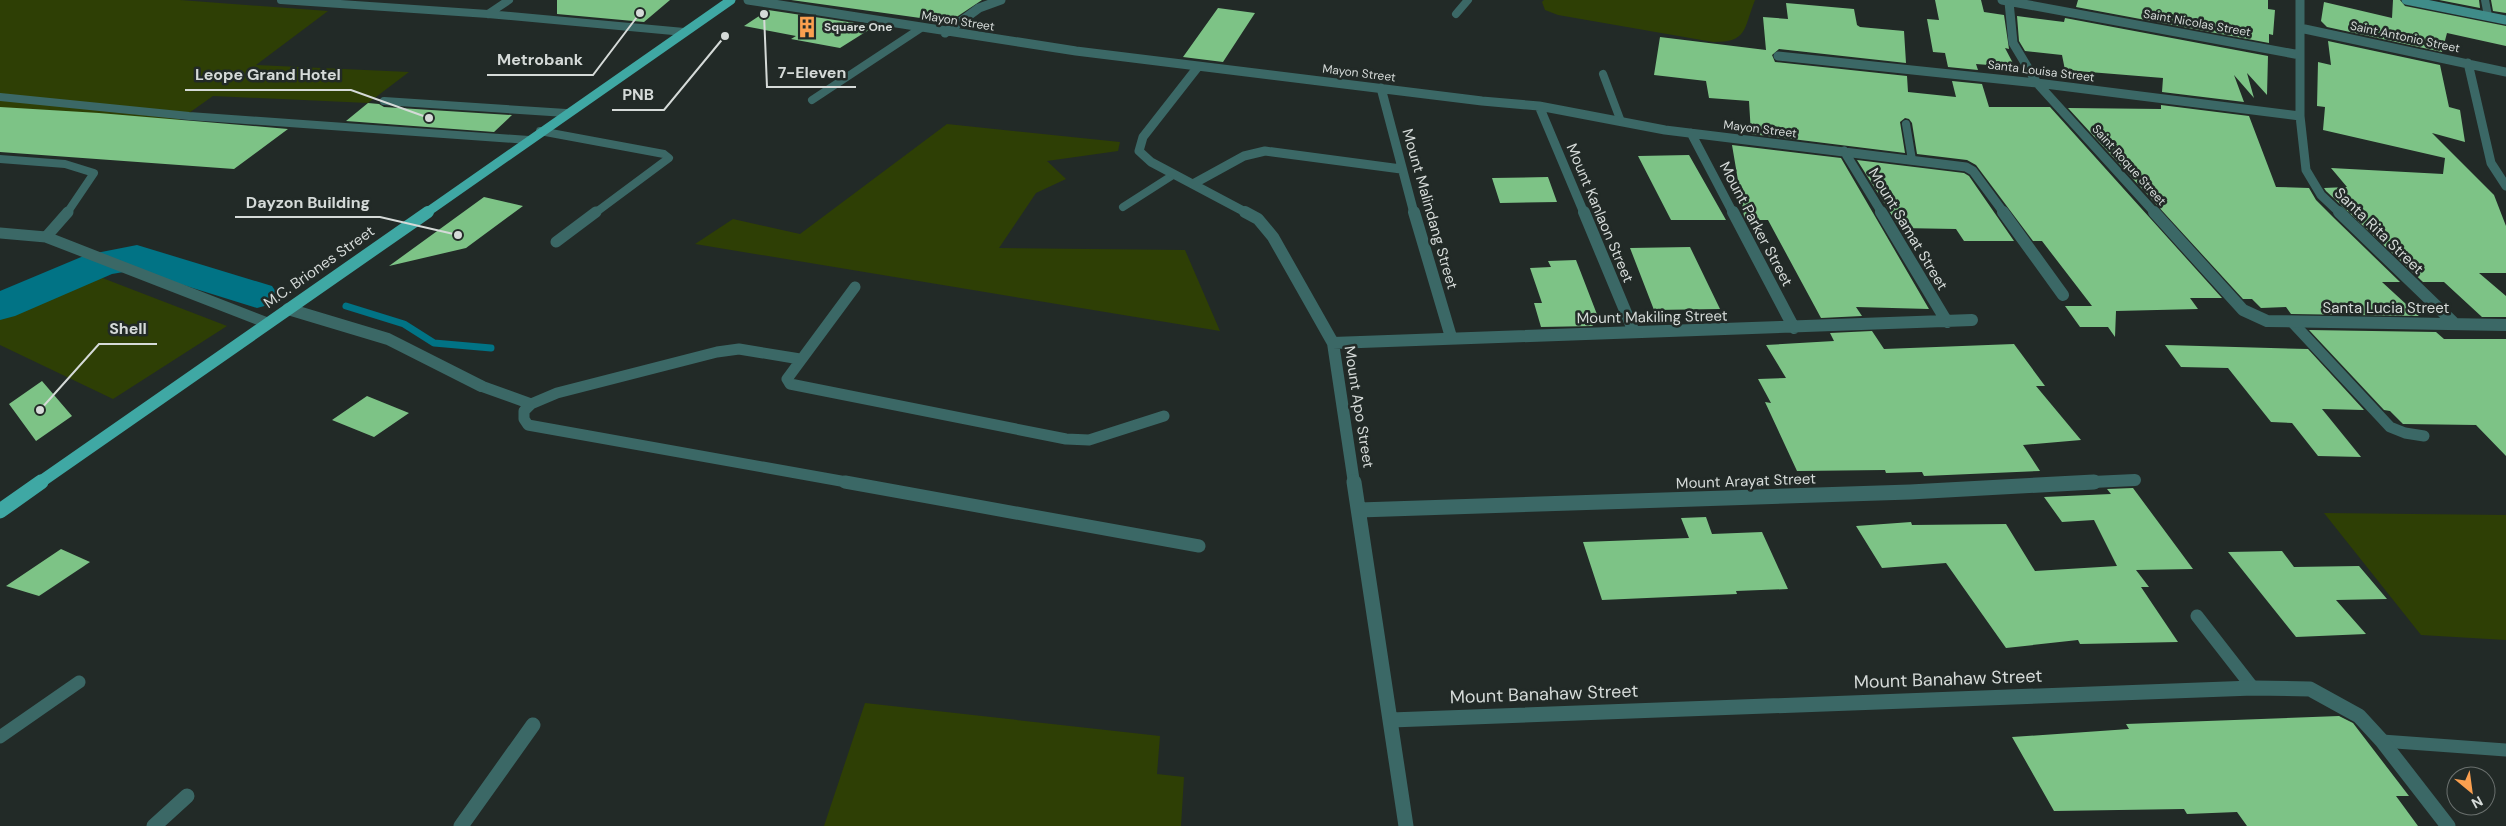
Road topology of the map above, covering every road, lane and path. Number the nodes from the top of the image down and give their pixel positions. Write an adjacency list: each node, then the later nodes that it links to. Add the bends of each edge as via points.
1 (281, 0): 11 (lane)
2 (509, 0): 11 (lane)
3 (730, 0): 17 (main road, M.C. Briones Street)
4 (748, 0): 15 (street, Mayon Street)
5 (1001, 0): 18 (street, via 979,8)
6 (1468, 0): 12 (lane)
7 (2300, 0): 16 (street, Santa Rita Street)
8 (2406, 0): 13 (main road)
9 (2485, 0): 13 (lane)
10 (2005, 1): 19 (street, Saint Nicolas Street); 25 (street, Saint Roque Street, via 2013,43)
11 (488, 14): 17 (lane)
12 (1456, 14)
13 (2488, 16): 14 (main road)
14 (2506, 20)
15 (921, 28): 18 (street, Mayon Street); 28 (lane)
16 (2300, 28): 19 (street, Santa Rita Street); 21 (street, Saint Antonio Street)
17 (684, 32): 31 (main road, M.C. Briones Street)
18 (945, 33): 22 (street, Mayon Street)
19 (2300, 55): 32 (street, Santa Rita Street)
20 (1778, 56): 25 (street, Santa Louisa Street)
21 (2468, 63): 23 (street, Saint Antonio Street); 44 (street, via 2491,163)
22 (1197, 68): 26 (street, Mayon Street); 42 (street, Mount Apo Street, via 1144,137 1140,151)
23 (2506, 72)
24 (1603, 74): 33 (lane)
25 (2037, 83): 32 (street, Santa Louisa Street); 53 (street, Saint Roque Street, via 2243,310)
26 (1381, 88): 30 (street, Mayon Street); 41 (street, Mount Malindang Street)
27 (0, 97): 37 (lane, via 173,115)
28 (812, 100)
29 (384, 101): 31 (lane)
30 (1539, 106): 33 (street, Mayon Street); 60 (street, Mount Kanlaon Street)
31 (566, 113): 35 (main road, M.C. Briones Street)
32 (2300, 116): 57 (street, Santa Rita Street, via 2306,170 2321,195)
33 (1620, 120): 36 (street, Mayon Street)
34 (1906, 124): 40 (lane)
35 (540, 131): 37 (main road, M.C. Briones Street); 48 (lane, via 664,154 669,158)
36 (1691, 133): 38 (street, Mayon Street); 59 (street, Mount Parker Street)
37 (529, 140): 51 (main road, M.C. Briones Street)
38 (1844, 151): 40 (street, Mayon Street); 54 (street, Mount Samat Street)
39 (0, 159): 47 (lane, via 65,164 94,173 67,214)
40 (1912, 160): 50 (street, Mayon Street, via 1966,167 1973,171)
41 (1401, 169): 43 (street, via 1265,151 1244,156); 61 (street, Mount Malindang Street)
42 (1173, 175): 43 (street, Mount Apo Street); 45 (lane)
43 (1193, 184): 62 (street, Mount Apo Street, via 1258,219 1278,244)
44 (2506, 186)
45 (1122, 207)
46 (0, 233): 47 (lane)
47 (46, 237): 55 (lane)
48 (556, 242)
49 (855, 288): 63 (lane)
50 (2063, 295)
51 (288, 309): 55 (main road, M.C. Briones Street); 64 (street, via 388,339)
52 (1972, 320): 54 (street, Mount Makiling Street)
53 (2267, 321): 56 (street, Santa Lucia Street)
54 (1947, 322): 59 (street, Mount Makiling Street)
55 (267, 323): 70 (main road, M.C. Briones Street)
56 (2293, 323): 57 (street, Santa Lucia Street); 67 (lane, via 2390,427)
57 (2454, 323): 58 (street, Santa Lucia Street)
58 (2506, 325)
59 (1794, 328): 60 (street, Mount Makiling Street)
60 (1634, 332): 61 (street, Mount Makiling Street)
61 (1451, 337): 62 (street, Mount Makiling Street)
62 (1333, 343): 69 (street, Mount Apo Street)
63 (800, 359): 65 (lane, via 739,349 717,352 557,393); 66 (lane, via 788,379 790,384 1066,439 1089,440)
64 (481, 386): 65 (lane)
65 (531, 404): 71 (lane, via 524,411 528,425)
66 (1164, 416)
67 (2424, 436)
68 (2135, 480): 69 (street, Mount Arayat Street, via 1910,492)
69 (1359, 510): 75 (street, Mount Apo Street)
70 (0, 511)
71 (1199, 546)
72 (2198, 616): 74 (lane)
73 (79, 682): 77 (lane)
74 (2253, 688): 75 (street, Mount Banahaw Street); 78 (street, Mount Banahaw Street, via 2310,689 2359,716)
75 (1391, 720): 83 (street, Mount Apo Street)
76 (533, 725): 82 (street)
77 (0, 737)
78 (2382, 741): 79 (lane); 84 (street, Mount Banahaw Street)
79 (2506, 750)
80 (187, 796): 81 (street)
81 (154, 826)
82 (461, 826)
83 (1406, 826)
84 (2448, 826)

